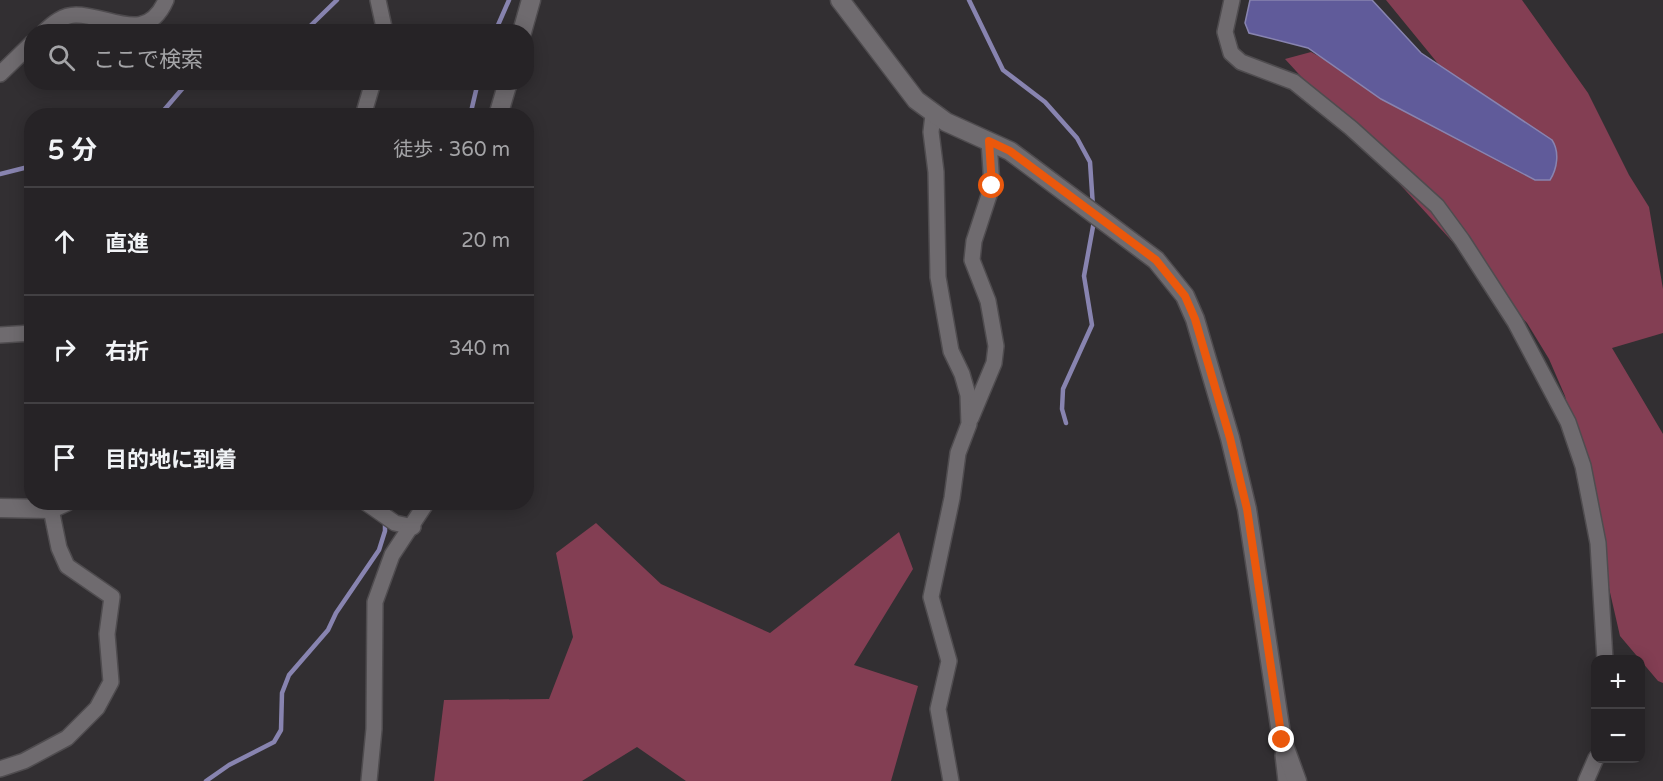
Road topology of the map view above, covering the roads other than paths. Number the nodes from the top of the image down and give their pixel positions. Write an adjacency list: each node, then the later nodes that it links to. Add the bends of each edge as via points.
1 (166, 0): 8 (street, via 162,10)
2 (378, 0): 9 (street)
3 (531, 0): 10 (street)
4 (840, 0): 17 (street, via 901,82)
5 (1232, 0): 28 (street, via 1225,32 1231,53 1241,62 1294,82 1437,206 1515,321 1568,422 1584,466 1598,543)
6 (53, 24): 7 (street, via 76,15)
7 (116, 24)
8 (143, 24)
9 (384, 24)
10 (524, 24)
11 (24, 51): 12 (street)
12 (0, 74)
13 (371, 90): 15 (street)
14 (506, 90): 16 (street)
15 (365, 108)
16 (500, 108)
17 (933, 115): 18 (street); 21 (street, via 938,277 951,351 968,395)
18 (989, 141): 21 (street, via 992,186 974,241 972,260 988,301 996,346 994,363); 29 (street, via 1010,151 1156,260 1185,296 1230,438 1247,509)
19 (24, 334): 20 (street)
20 (0, 335)
21 (969, 424): 33 (street, via 958,453 931,597 949,661 938,710)
22 (24, 507): 23 (street)
23 (0, 508)
24 (58, 510): 31 (street, via 59,548 67,567 111,597 107,634 111,682 97,708 67,738)
25 (376, 510): 27 (street, via 395,523)
26 (423, 510): 27 (street)
27 (413, 527): 32 (street, via 392,555 375,602 374,729)
28 (1605, 655)
29 (1282, 740): 34 (street); 35 (street)
30 (1594, 763): 36 (street)
31 (0, 770)
32 (369, 781)
33 (951, 781)
34 (1286, 781)
35 (1297, 781)
36 (1586, 781)

